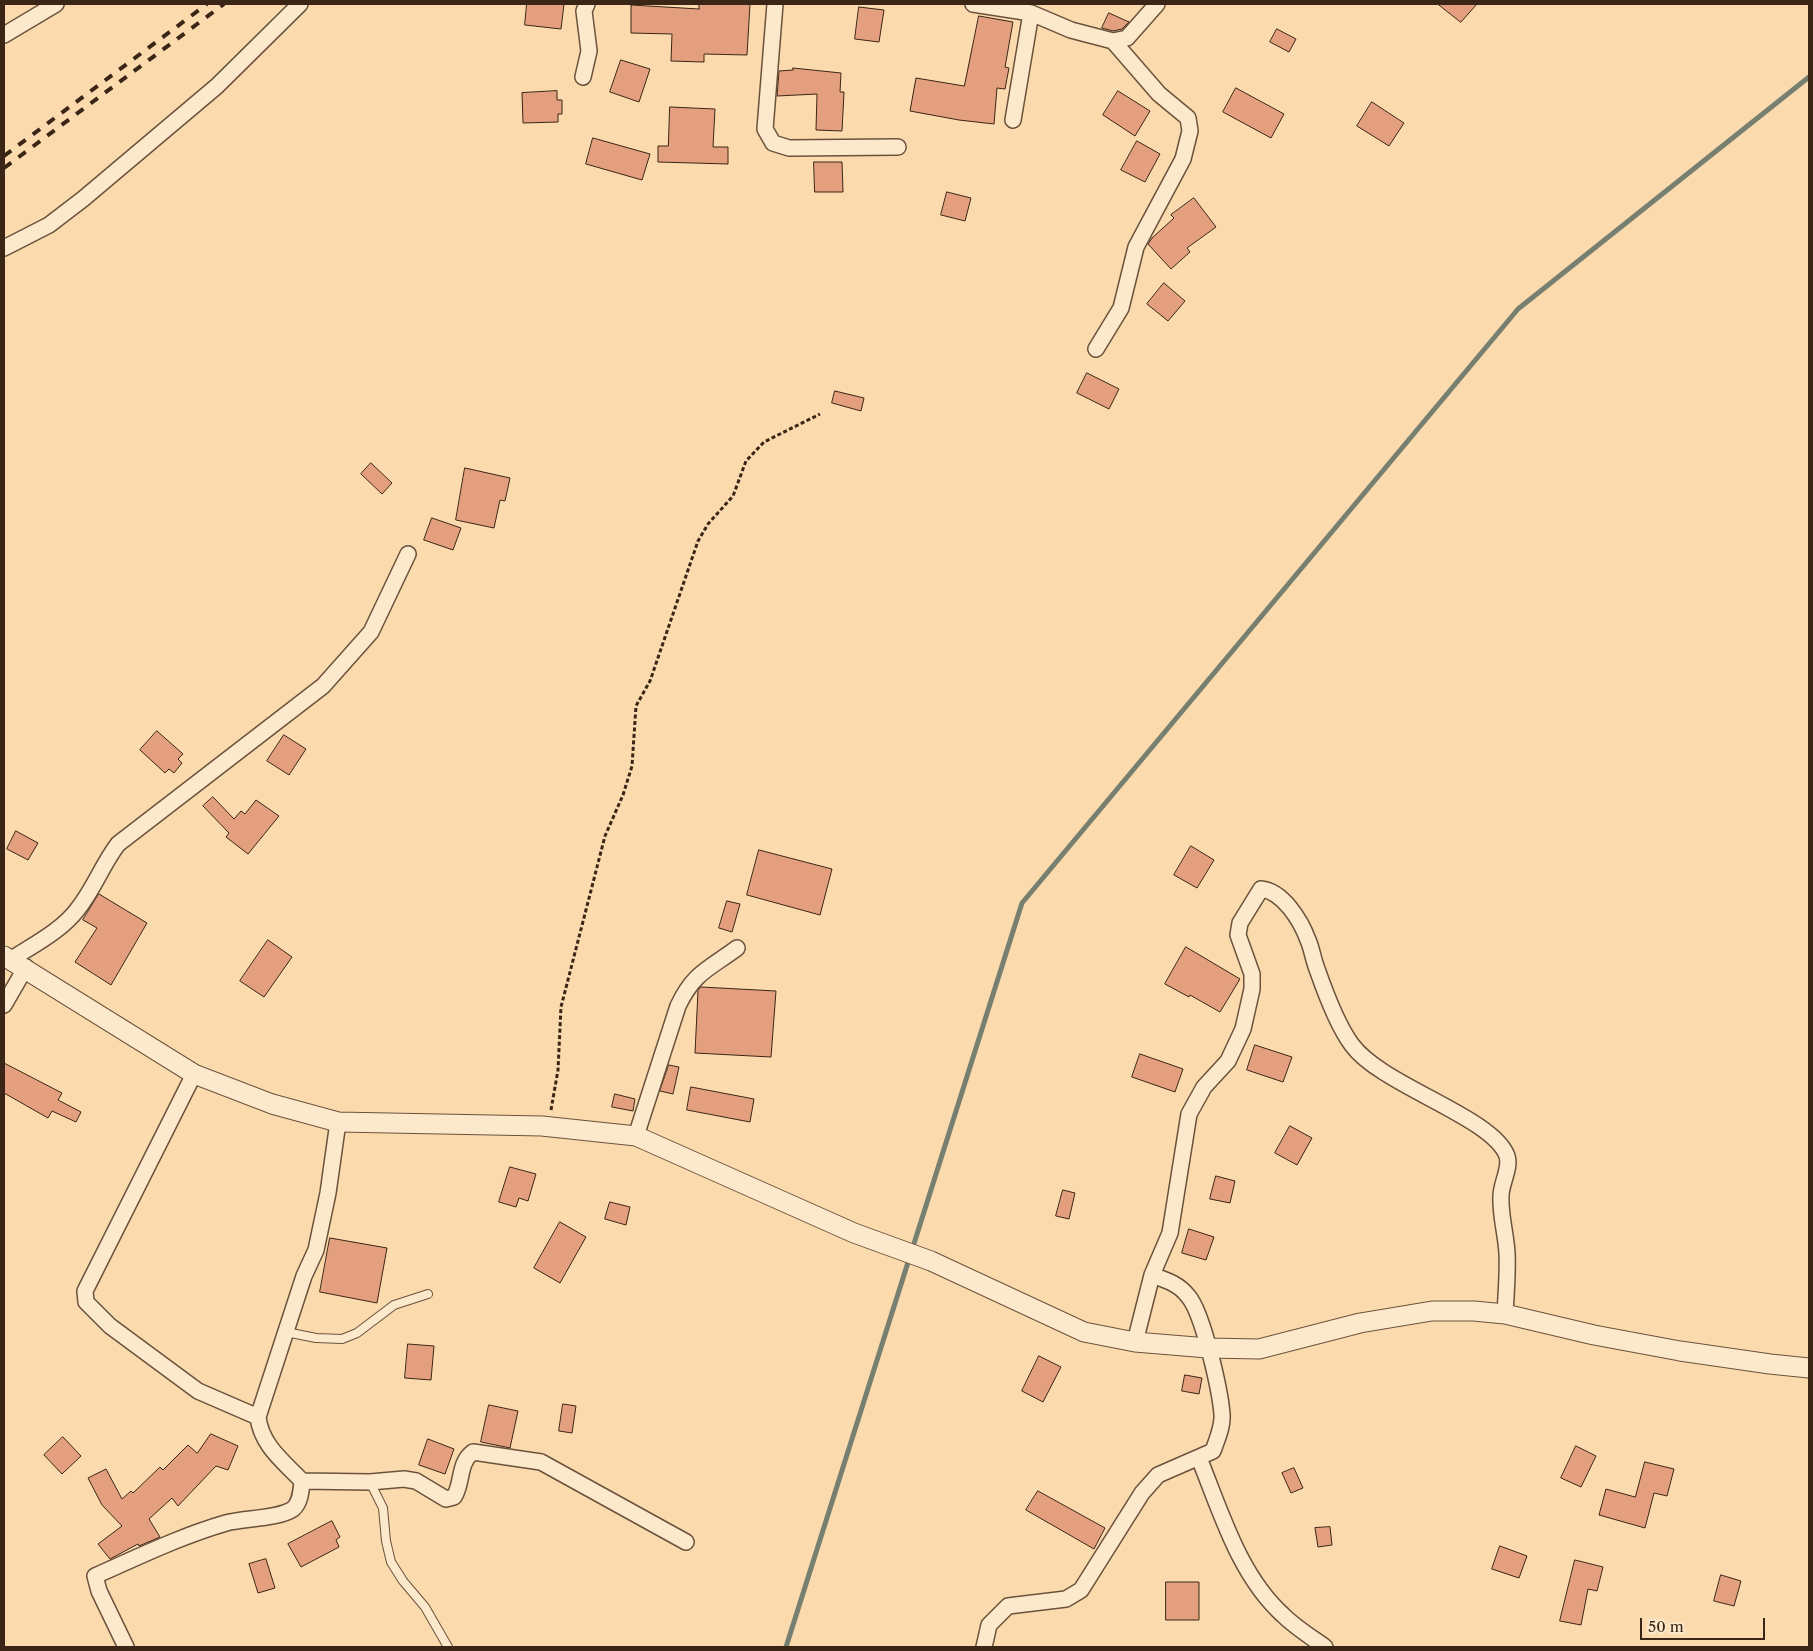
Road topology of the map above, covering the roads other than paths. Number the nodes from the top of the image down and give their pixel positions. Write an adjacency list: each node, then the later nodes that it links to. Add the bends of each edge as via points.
1 (56, 4): 8 (street)
2 (300, 4): 13 (street, via 217,86 83,199 49,225)
3 (587, 4): 10 (street, via 584,11 589,51)
4 (775, 4): 12 (street, via 766,129 773,143 789,148)
5 (973, 4): 7 (street)
6 (1157, 4): 9 (street, via 1127,38)
7 (1031, 13): 9 (street, via 1071,30); 11 (street)
8 (4, 35)
9 (1113, 42): 14 (street, via 1159,94 1188,118 1190,131 1183,159 1136,247 1121,308)
10 (583, 77)
11 (1012, 120)
12 (898, 147)
13 (4, 248)
14 (1096, 349)
15 (408, 554): 17 (street, via 370,632 324,686 118,844 76,912)
16 (737, 948): 21 (street, via 698,974 687,986)
17 (14, 961): 18 (street); 19 (street)
18 (4, 1005)
19 (194, 1074): 20 (street, via 272,1104); 29 (street, via 85,1291 86,1302 110,1326 198,1392)
20 (338, 1122): 21 (street, via 549,1127); 25 (street, via 316,1250)
21 (636, 1136): 26 (street, via 854,1233 929,1260 1084,1332)
22 (1152, 1275): 24 (street, via 1170,1233 1189,1114 1204,1087 1228,1061 1243,1029 1252,974 1238,935 1240,923 1261,889 1279,897 1297,919 1350,1043 1364,1059 1483,1129 1500,1144 1507,1156 1501,1196 1507,1254); 26 (street); 27 (street, via 1172,1282 1189,1296 1201,1319)
23 (428, 1294): 25 (lane, via 394,1305 357,1333 342,1339)
24 (1506, 1314): 27 (street, via 1474,1310 1432,1311 1360,1323 1259,1348); 28 (street, via 1680,1351)
25 (286, 1332): 29 (street)
26 (1135, 1342): 27 (street)
27 (1208, 1348): 30 (street, via 1222,1414 1220,1434 1213,1451)
28 (1809, 1368)
29 (258, 1417): 31 (street, via 265,1442)
30 (1199, 1458): 36 (street, via 1158,1475 1142,1493 1081,1590 1066,1599 1008,1606 989,1625); 37 (street, via 1254,1582 1282,1615)
31 (302, 1481): 32 (street); 34 (street, via 300,1500 293,1509 199,1532 95,1576)
32 (370, 1482): 33 (street, via 404,1478 416,1481 446,1499 454,1497 457,1492 464,1463 473,1452 541,1462); 35 (lane, via 383,1508 391,1562 425,1607)
33 (686, 1542)
34 (126, 1647)
35 (448, 1647)
36 (984, 1647)
37 (1325, 1647)

